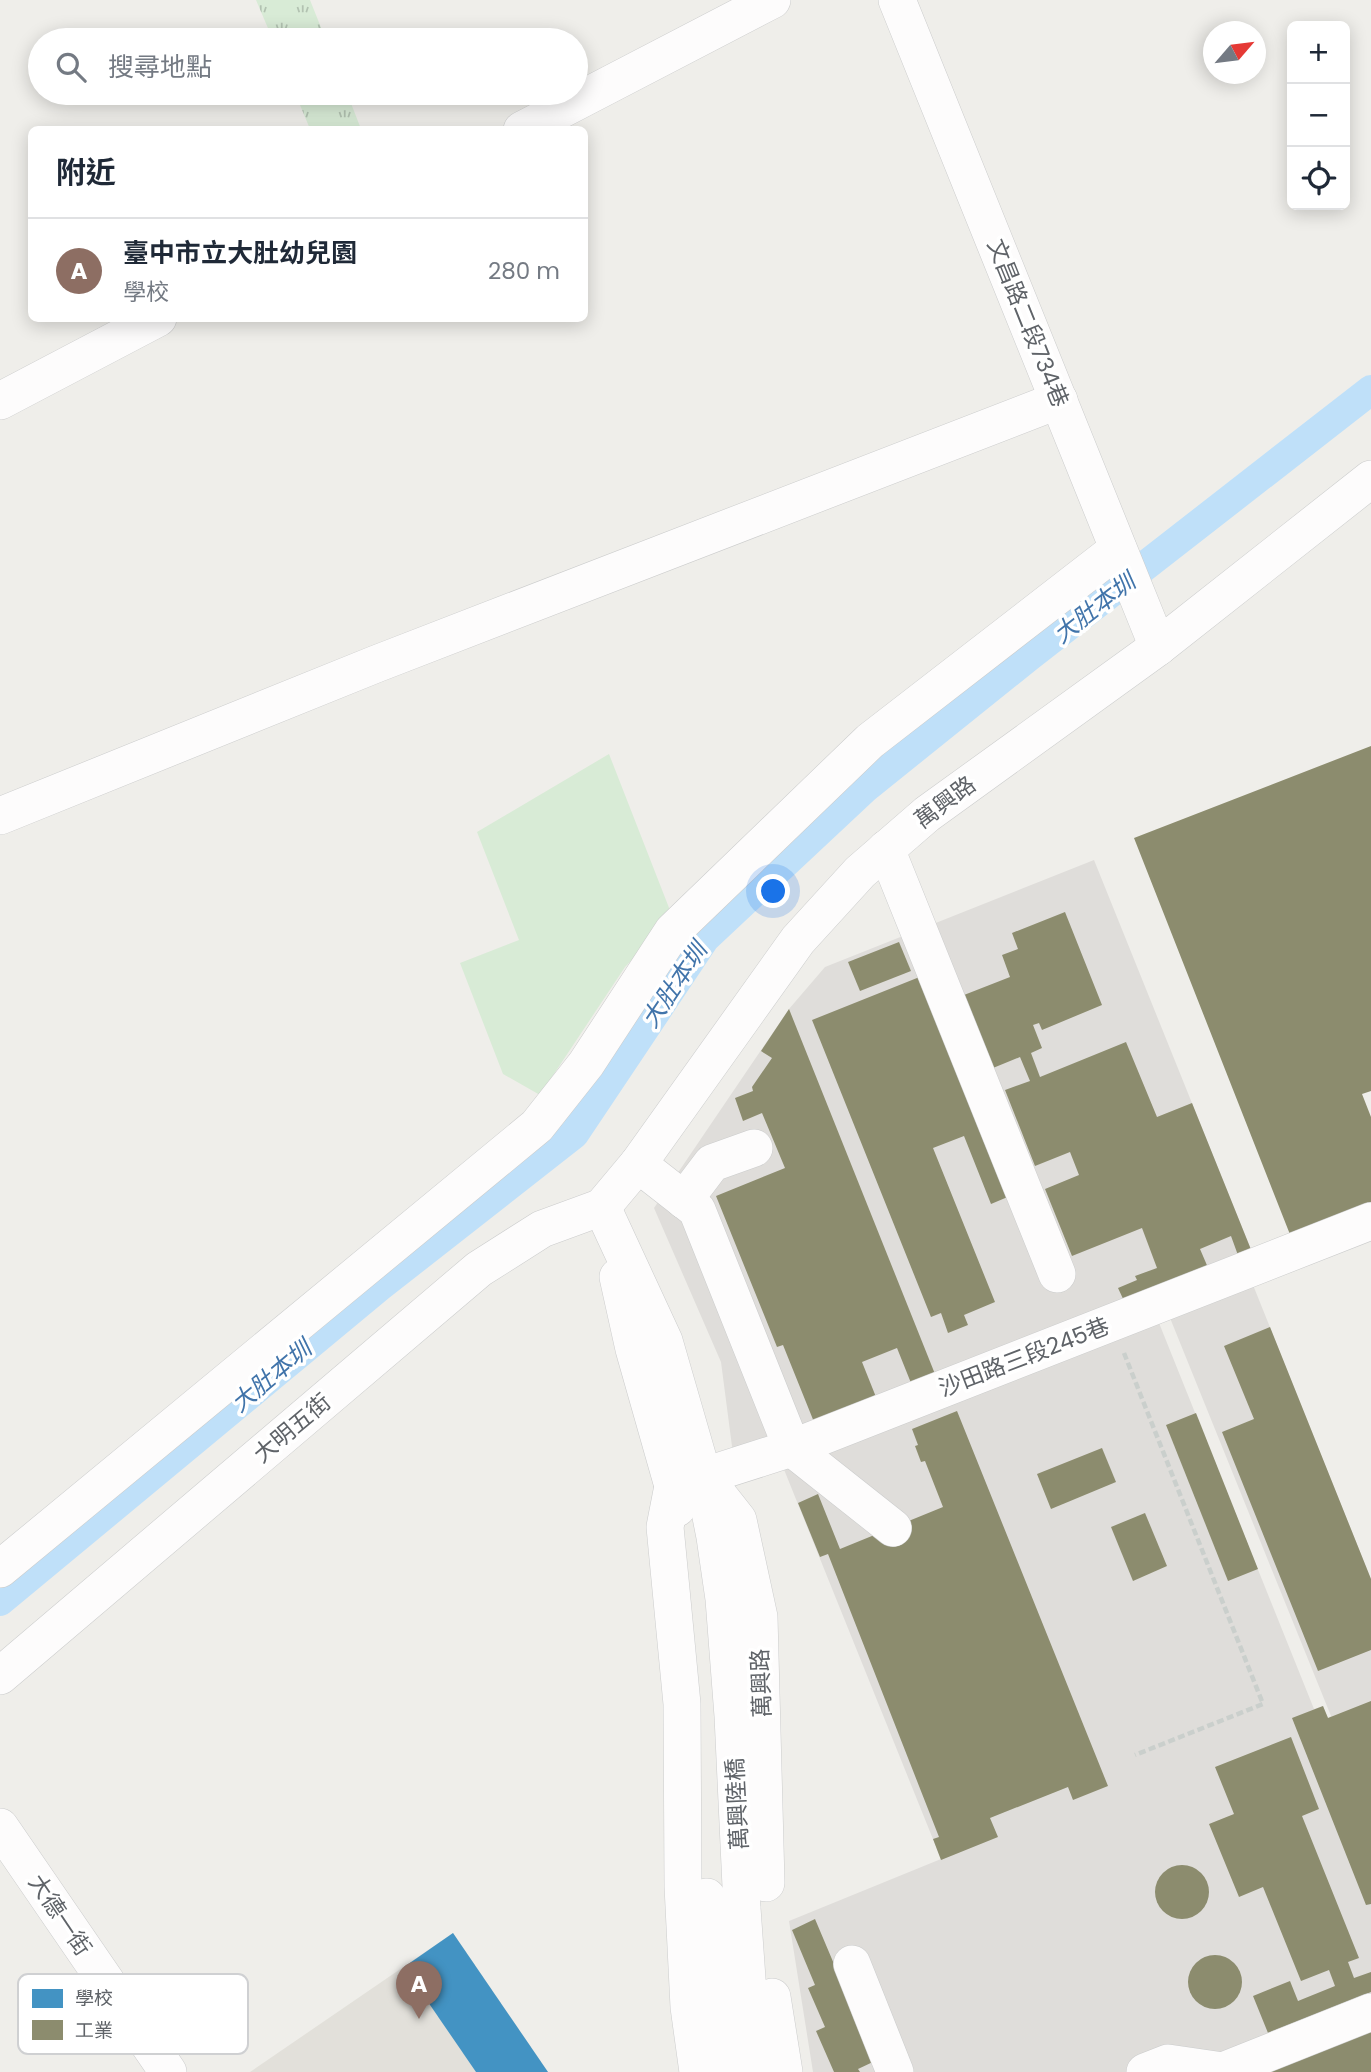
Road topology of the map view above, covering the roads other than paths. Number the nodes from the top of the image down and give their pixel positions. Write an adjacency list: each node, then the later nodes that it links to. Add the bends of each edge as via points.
1 (772, 0): 3 (street)
2 (897, 0): 7 (street, 文昌路二段734巷)
3 (588, 96)
4 (570, 105): 5 (street)
5 (530, 126)
6 (150, 322): 8 (street)
7 (1059, 400): 10 (street, 文昌路二段734巷); 12 (street, via 376,664)
8 (0, 401)
9 (1371, 479): 11 (street, 萬興路)
10 (1118, 549): 11 (street, 文昌路二段734巷); 24 (street, via 870,741 673,931 586,1064 537,1126)
11 (1158, 647): 13 (street, 萬興路, via 927,814)
12 (0, 816)
13 (886, 849): 15 (street, 萬興路, via 797,940); 19 (street)
14 (754, 1148): 16 (street, via 712,1163)
15 (638, 1164): 16 (street); 17 (street, 萬興路)
16 (684, 1200): 20 (street, via 697,1210)
17 (602, 1208): 21 (street, 萬興路, via 634,1349); 25 (street, 大明五街, via 542,1229 479,1269)
18 (1371, 1221): 20 (street, 沙田路三段245巷)
19 (1056, 1274)
20 (792, 1448): 21 (street, 沙田路三段245巷); 22 (street)
21 (688, 1481): 23 (street, 萬興路); 32 (street, 萬興路, via 664,1527 682,1704 683,1886 689,2007); 35 (street, 萬興路, via 738,1520 759,1617 768,1977)
22 (893, 1528)
23 (699, 1538): 33 (street, 萬興陸橋, via 707,1899); 34 (street, 萬興陸橋, via 724,1599 742,1908)
24 (0, 1569)
25 (0, 1676)
26 (0, 1827): 28 (street, 大德一街)
27 (852, 1964): 36 (street)
28 (101, 1974)
29 (1371, 2012): 37 (street, via 1223,2071 1168,2063)
30 (156, 2054): 31 (street, 大德一街)
31 (168, 2072)
32 (698, 2072)
33 (725, 2072)
34 (757, 2072)
35 (784, 2072)
36 (895, 2072)
37 (1145, 2072)

